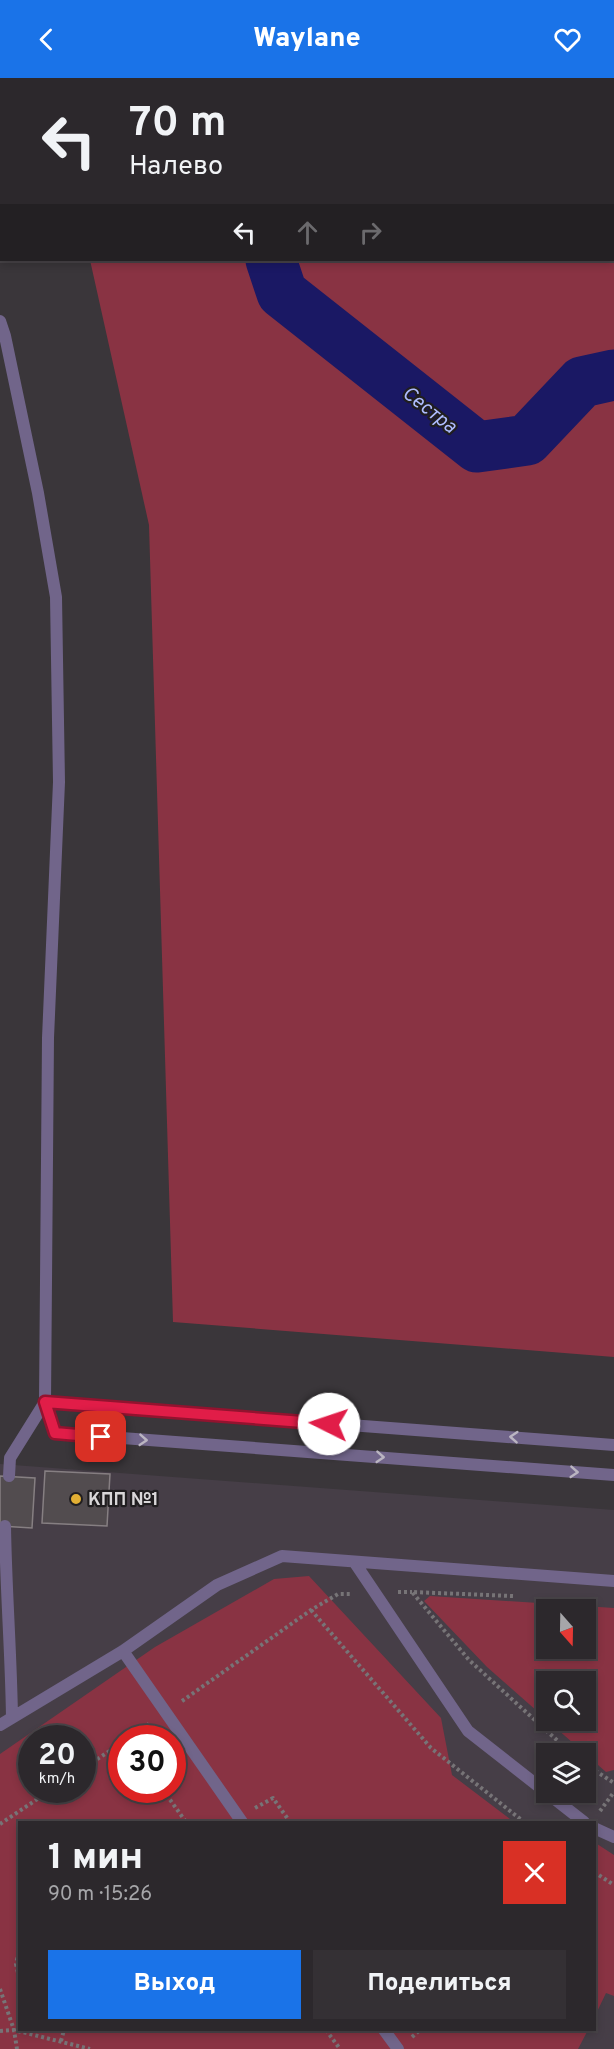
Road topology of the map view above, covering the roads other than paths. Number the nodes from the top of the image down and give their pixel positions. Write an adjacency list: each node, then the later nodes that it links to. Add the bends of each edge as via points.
1 (0, 321): 2 (street, via 38,493 56,597 59,782 48,1038)
2 (45, 1402): 3 (street, one-way to 2); 4 (street, one-way to 4, via 55,1433); 5 (street, via 10,1458)
3 (614, 1445)
4 (614, 1475)
5 (9, 1476)
6 (5, 1526): 10 (street)
7 (355, 1563): 8 (street); 9 (street, via 282,1556 217,1585); 13 (street, via 468,1731)
8 (614, 1581)
9 (123, 1651): 10 (street); 12 (street)
10 (12, 1717): 11 (street)
11 (0, 1725)
12 (241, 1821)
13 (583, 1821)
14 (596, 1828): 15 (street)
15 (614, 1837)
16 (385, 2031): 17 (street)
17 (398, 2049)

